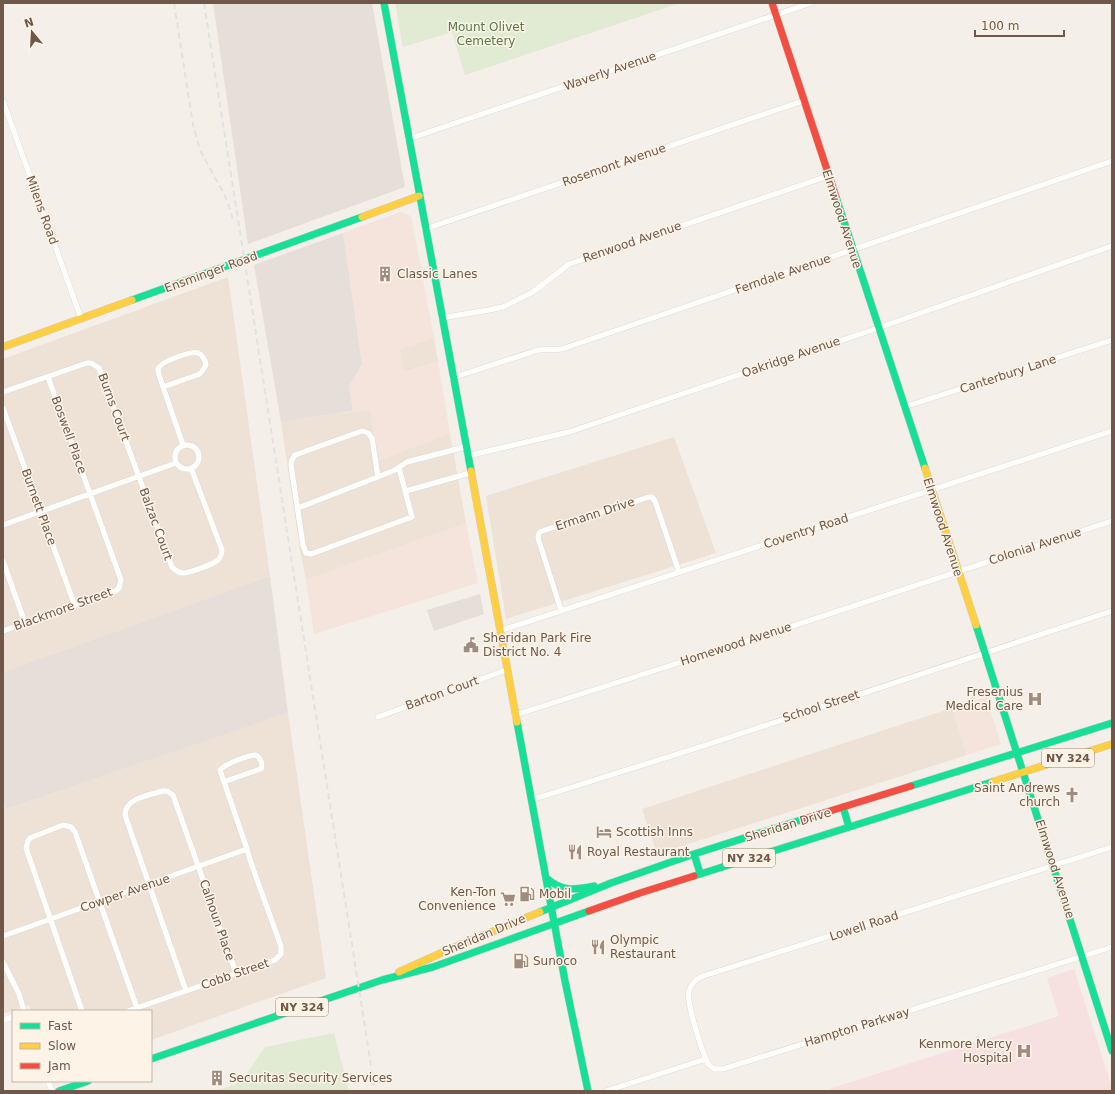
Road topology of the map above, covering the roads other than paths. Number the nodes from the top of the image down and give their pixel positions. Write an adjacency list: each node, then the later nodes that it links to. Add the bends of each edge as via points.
1 (384, 3): 7 (main road)
2 (772, 3): 4 (main road, Elmwood Avenue)
3 (811, 3): 4 (street, Waverly Avenue)
4 (776, 15): 6 (main road, Elmwood Avenue); 7 (street, Waverly Avenue)
5 (3, 101): 14 (street, Milens Road)
6 (803, 101): 9 (main road, Elmwood Avenue); 11 (street, Rosemont Avenue)
7 (408, 139): 10 (main road)
8 (1112, 161): 13 (street, Ferndale Avenue)
9 (828, 176): 13 (main road, Elmwood Avenue); 15 (street, Renwood Avenue, via 569,264 532,292 503,307)
10 (419, 196): 11 (main road); 14 (main road, Ensminger Road)
11 (425, 229): 15 (main road)
12 (1112, 246): 16 (street, Oakridge Avenue)
13 (853, 250): 16 (main road, Elmwood Avenue); 20 (street, Ferndale Avenue, via 562,349 538,350)
14 (81, 318): 18 (main road, Ensminger Road)
15 (442, 318): 20 (main road)
16 (878, 328): 23 (main road, Elmwood Avenue); 28 (street, Oakridge Avenue, via 569,432)
17 (1112, 340): 23 (street, Canterbury Lane)
18 (3, 347)
19 (48, 377): 22 (street, Burns Court); 33 (street, Burns Court, via 87,363 99,368); 37 (street, Boswell Place)
20 (452, 378): 27 (main road)
21 (163, 387): 21 (street, via 158,370 166,361 194,352 203,356 206,365 200,374); 26 (street)
22 (3, 392)
23 (904, 407): 35 (main road, Elmwood Avenue)
24 (3, 408): 39 (street, Burnett Place)
25 (1112, 431): 35 (street, Coventry Road)
26 (183, 446): 29 (street, via 177,449); 30 (street, via 192,446 198,453 198,462)
27 (465, 447): 28 (main road); 31 (street, via 407,462)
28 (467, 456): 32 (main road)
29 (176, 462): 30 (street, via 182,468); 33 (street)
30 (191, 468): 33 (street, Balzac Court, via 222,554 215,562 185,573 177,572 172,567)
31 (399, 468): 34 (street); 36 (street)
32 (470, 474): 36 (street); 49 (main road)
33 (139, 476): 37 (street)
34 (378, 477): 38 (street); 38 (street, via 372,438 362,431 295,455 291,465)
35 (931, 490): 43 (main road, Elmwood Avenue); 44 (street, Coventry Road)
36 (406, 491): 38 (street, via 412,517 311,554 304,551)
37 (90, 494): 39 (street); 45 (street, Blackmore Street, via 121,580 116,591)
38 (298, 508)
39 (40, 511): 41 (street); 45 (street, Burnett Place)
40 (1112, 521): 43 (street, Colonial Avenue)
41 (3, 525)
42 (3, 561): 48 (street)
43 (958, 571): 51 (main road, Elmwood Avenue); 53 (street, Homewood Avenue)
44 (679, 572): 46 (street, Coventry Road); 46 (street, Ermann Drive, via 654,499 649,497 542,531 538,538)
45 (75, 606): 48 (street, Blackmore Street)
46 (562, 610): 49 (street, Coventry Road)
47 (1112, 611): 51 (street, School Street)
48 (25, 623): 50 (street, Blackmore Street)
49 (499, 630): 52 (main road)
50 (3, 631)
51 (984, 653): 57 (main road, Elmwood Avenue); 60 (street, School Street)
52 (506, 670): 53 (main road); 54 (street, Barton Court)
53 (515, 715): 60 (main road)
54 (378, 717)
55 (1112, 723): 57 (main road, Sheridan Drive / NY 324)
56 (1112, 744): 58 (main road, Sheridan Drive / NY 324)
57 (1017, 753): 58 (main road, Elmwood Avenue); 61 (main road, Sheridan Drive / NY 324)
58 (1023, 772): 62 (main road, Sheridan Drive / NY 324); 66 (main road, Elmwood Avenue)
59 (223, 779): 59 (street, via 220,770 224,766 254,755 260,759 262,766 258,770 226,781); 64 (street)
60 (531, 800): 69 (main road)
61 (843, 807): 62 (main road); 65 (main road, Sheridan Drive / NY 324)
62 (849, 827): 68 (main road, Sheridan Drive / NY 324)
63 (1112, 847): 66 (street, Lowell Road)
64 (248, 849): 67 (street, Cowper Avenue); 80 (street, Cobb Street, via 282,950 275,960)
65 (694, 854): 68 (main road); 70 (main road, Sheridan Drive / NY 324)
66 (1053, 866): 78 (main road, Elmwood Avenue); 90 (street, Lowell Road, via 699,978 689,990 688,1002)
67 (199, 867): 71 (street, Cowper Avenue); 71 (street, Calhoun Place, via 173,795 163,791 133,801 126,807 125,815); 80 (street, Calhoun Place)
68 (700, 873): 75 (main road, Sheridan Drive / NY 324)
69 (546, 878): 70 (main road, via 553,885 568,890); 73 (main road)
70 (610, 883): 73 (main road, Sheridan Drive / NY 324)
71 (150, 885): 72 (street, Cowper Avenue); 82 (street, Calhoun Place)
72 (100, 902): 74 (street, Cowper Avenue); 74 (street, via 74,830 63,825 30,838 26,844); 83 (street)
73 (551, 908): 75 (main road); 81 (main road, Sheridan Drive / NY 324)
74 (51, 919): 76 (street, Cowper Avenue); 85 (street)
75 (554, 923): 81 (main road, Sheridan Drive / NY 324, via 433,967); 93 (main road)
76 (3, 936)
77 (1112, 947): 78 (street, Hampton Parkway)
78 (1082, 956): 87 (main road, Elmwood Avenue); 90 (street, Hampton Parkway, via 723,1070 714,1069)
79 (3, 962): 84 (street, via 19,994)
80 (236, 973): 82 (street, Cobb Street)
81 (382, 980): 89 (main road, Sheridan Drive / NY 324)
82 (186, 991): 83 (street, Cobb Street)
83 (137, 1008): 86 (street, Cobb Street)
84 (24, 1010)
85 (82, 1010)
86 (131, 1010)
87 (1110, 1037): 88 (main road, Elmwood Avenue)
88 (1112, 1051)
89 (152, 1059)
90 (706, 1059): 94 (street)
91 (85, 1082): 92 (main road)
92 (59, 1091)
93 (588, 1091)
94 (606, 1091)

